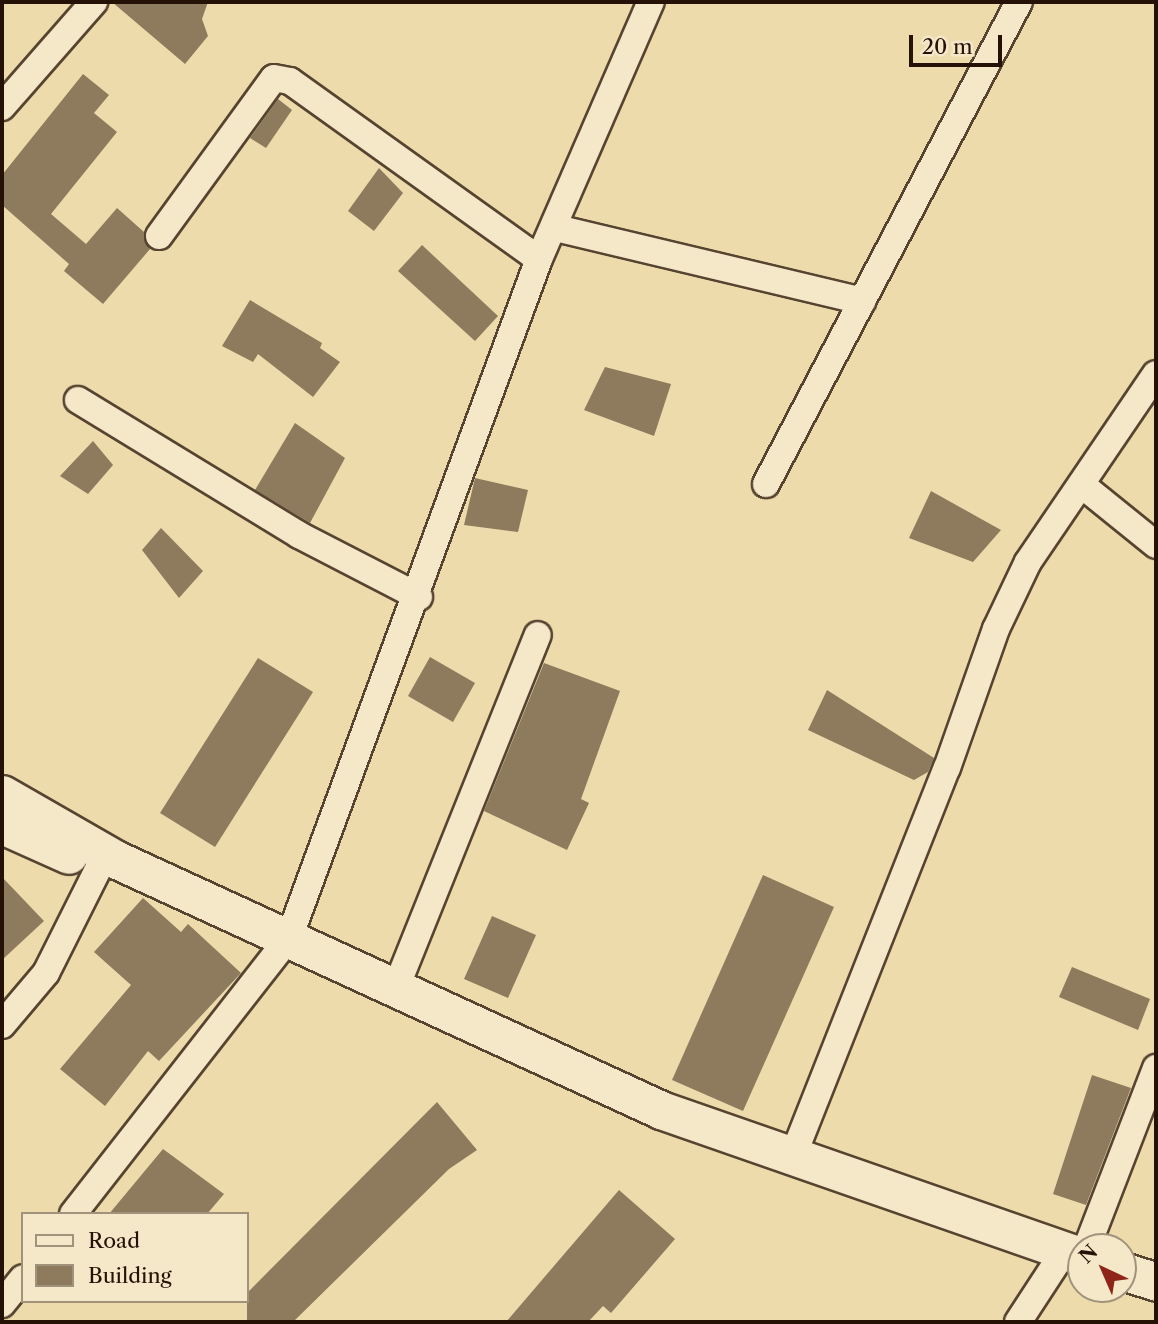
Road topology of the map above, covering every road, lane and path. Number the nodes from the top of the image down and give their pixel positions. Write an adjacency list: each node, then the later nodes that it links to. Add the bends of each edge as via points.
1 (94, 2): 4 (street)
2 (651, 2): 5 (street)
3 (1019, 2): 8 (street)
4 (2, 107)
5 (556, 228): 7 (street); 8 (street)
6 (159, 236): 7 (street, via 274,78 290,81)
7 (540, 259): 14 (street)
8 (862, 301): 11 (street)
9 (1156, 374): 12 (street)
10 (78, 400): 14 (street, via 299,535)
11 (766, 484)
12 (1082, 485): 13 (street); 23 (street, via 1028,562 996,629 947,768)
13 (1156, 545)
14 (419, 597): 19 (street)
15 (538, 635): 20 (street)
16 (2, 794): 18 (main road)
17 (2, 825): 18 (main road, via 49,849)
18 (109, 863): 19 (main road); 21 (street, via 46,973)
19 (289, 938): 20 (main road); 24 (street)
20 (397, 985): 23 (main road, via 662,1110)
21 (2, 1026)
22 (1156, 1068): 25 (street)
23 (793, 1156): 26 (main road)
24 (75, 1212)
25 (1086, 1233)
26 (1067, 1247)
27 (1067, 1264): 32 (street)
28 (1137, 1276): 30 (main road)
29 (21, 1280): 31 (street)
30 (1156, 1283)
31 (2, 1304)
32 (1018, 1322)

